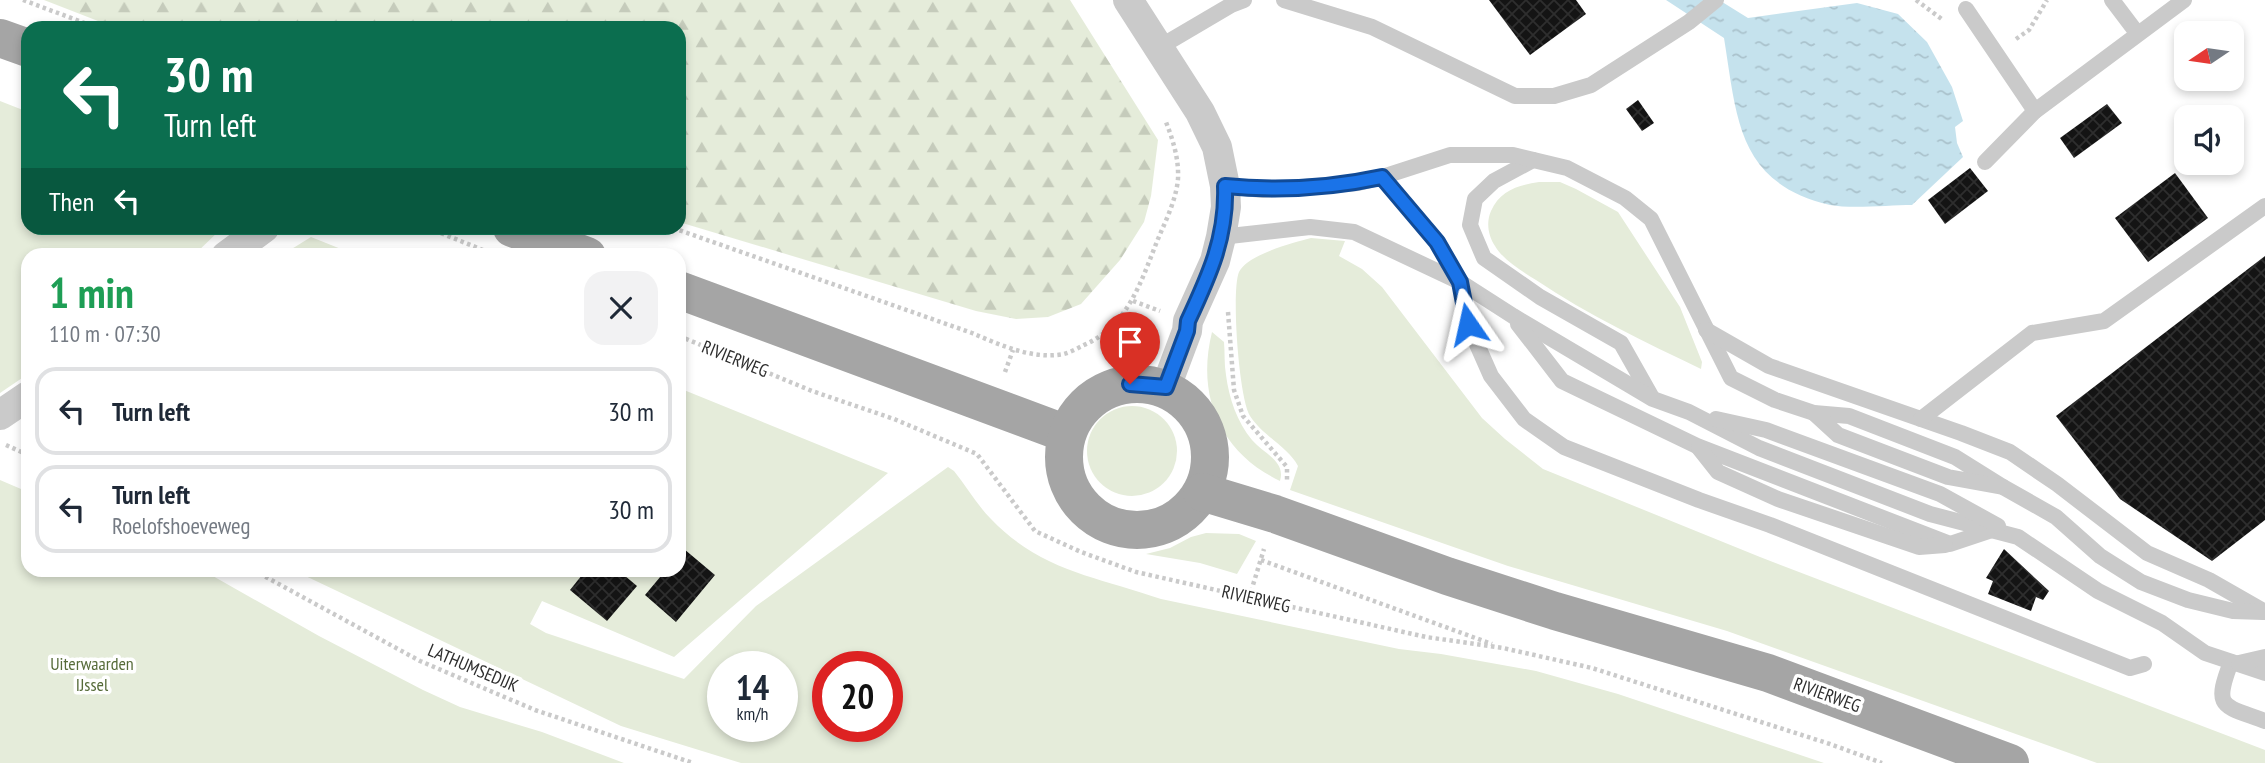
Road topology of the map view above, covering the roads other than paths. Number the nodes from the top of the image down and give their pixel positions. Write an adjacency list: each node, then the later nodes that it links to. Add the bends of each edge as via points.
1 (1128, 0): 11 (street)
2 (1244, 0): 11 (lane)
3 (1284, 0): 4 (lane, via 1372,27 1515,96 1554,96 1591,85)
4 (1716, 0)
5 (2112, 0): 8 (lane)
6 (2184, 0): 8 (lane)
7 (1966, 9): 12 (lane)
8 (2137, 33): 12 (lane)
9 (0, 38): 10 (main road)
10 (21, 46)
11 (1158, 48): 16 (street, via 1217,147)
12 (2035, 111): 14 (lane)
13 (1533, 160): 15 (lane, via 1513,155 1450,155); 26 (lane, via 1567,168 1625,198 1651,219); 28 (lane, via 1494,181 1475,199 1470,225 1484,257 1540,297 1621,343)
14 (1985, 162)
15 (1382, 177): 16 (lane, via 1263,190); 23 (lane, via 1437,242)
16 (1225, 186): 22 (street)
17 (2265, 206): 32 (lane, via 2105,321 2032,333)
18 (254, 235): 20 (street)
19 (499, 239): 21 (main road)
20 (237, 248)
21 (546, 248)
22 (1218, 249): 23 (lane, via 1310,226 1354,232); 27 (street)
23 (1460, 282): 25 (lane); 40 (lane, via 1468,324 1491,376 1524,419 1564,447 2130,668)
24 (686, 293): 33 (main road)
25 (1513, 316): 28 (lane); 35 (lane, via 1562,381 1697,446 1950,544)
26 (1706, 330): 32 (lane, via 1769,366); 37 (lane, via 1731,378 1775,400 1814,413 1849,416 1955,457 2056,517 2100,556 2141,582 2222,608)
27 (1166, 387): 33 (main road, via 1130,384 1104,391 1082,409); 34 (main road, via 1194,409 1209,442 1210,466)
28 (1653, 399): 30 (lane)
29 (21, 401): 31 (street)
30 (1689, 412): 35 (lane, via 1759,448 1930,514); 36 (lane, via 1766,430 1940,494)
31 (0, 415)
32 (1921, 419): 37 (lane, via 2010,452 2147,554 2209,580)
33 (1067, 434): 34 (main road, via 1066,477 1091,515 1134,531 1154,529 1177,520)
34 (1202, 492): 43 (main road, RIVIERWEG, via 1555,611 1768,673)
35 (1992, 530): 36 (lane)
36 (2018, 537): 39 (lane, via 2098,591 2162,623 2205,653)
37 (2265, 612)
38 (2265, 657): 39 (lane)
39 (2234, 663): 41 (lane); 42 (lane, via 2221,698 2229,708)
40 (2144, 664)
41 (2265, 673)
42 (2265, 721)
43 (2010, 763)

